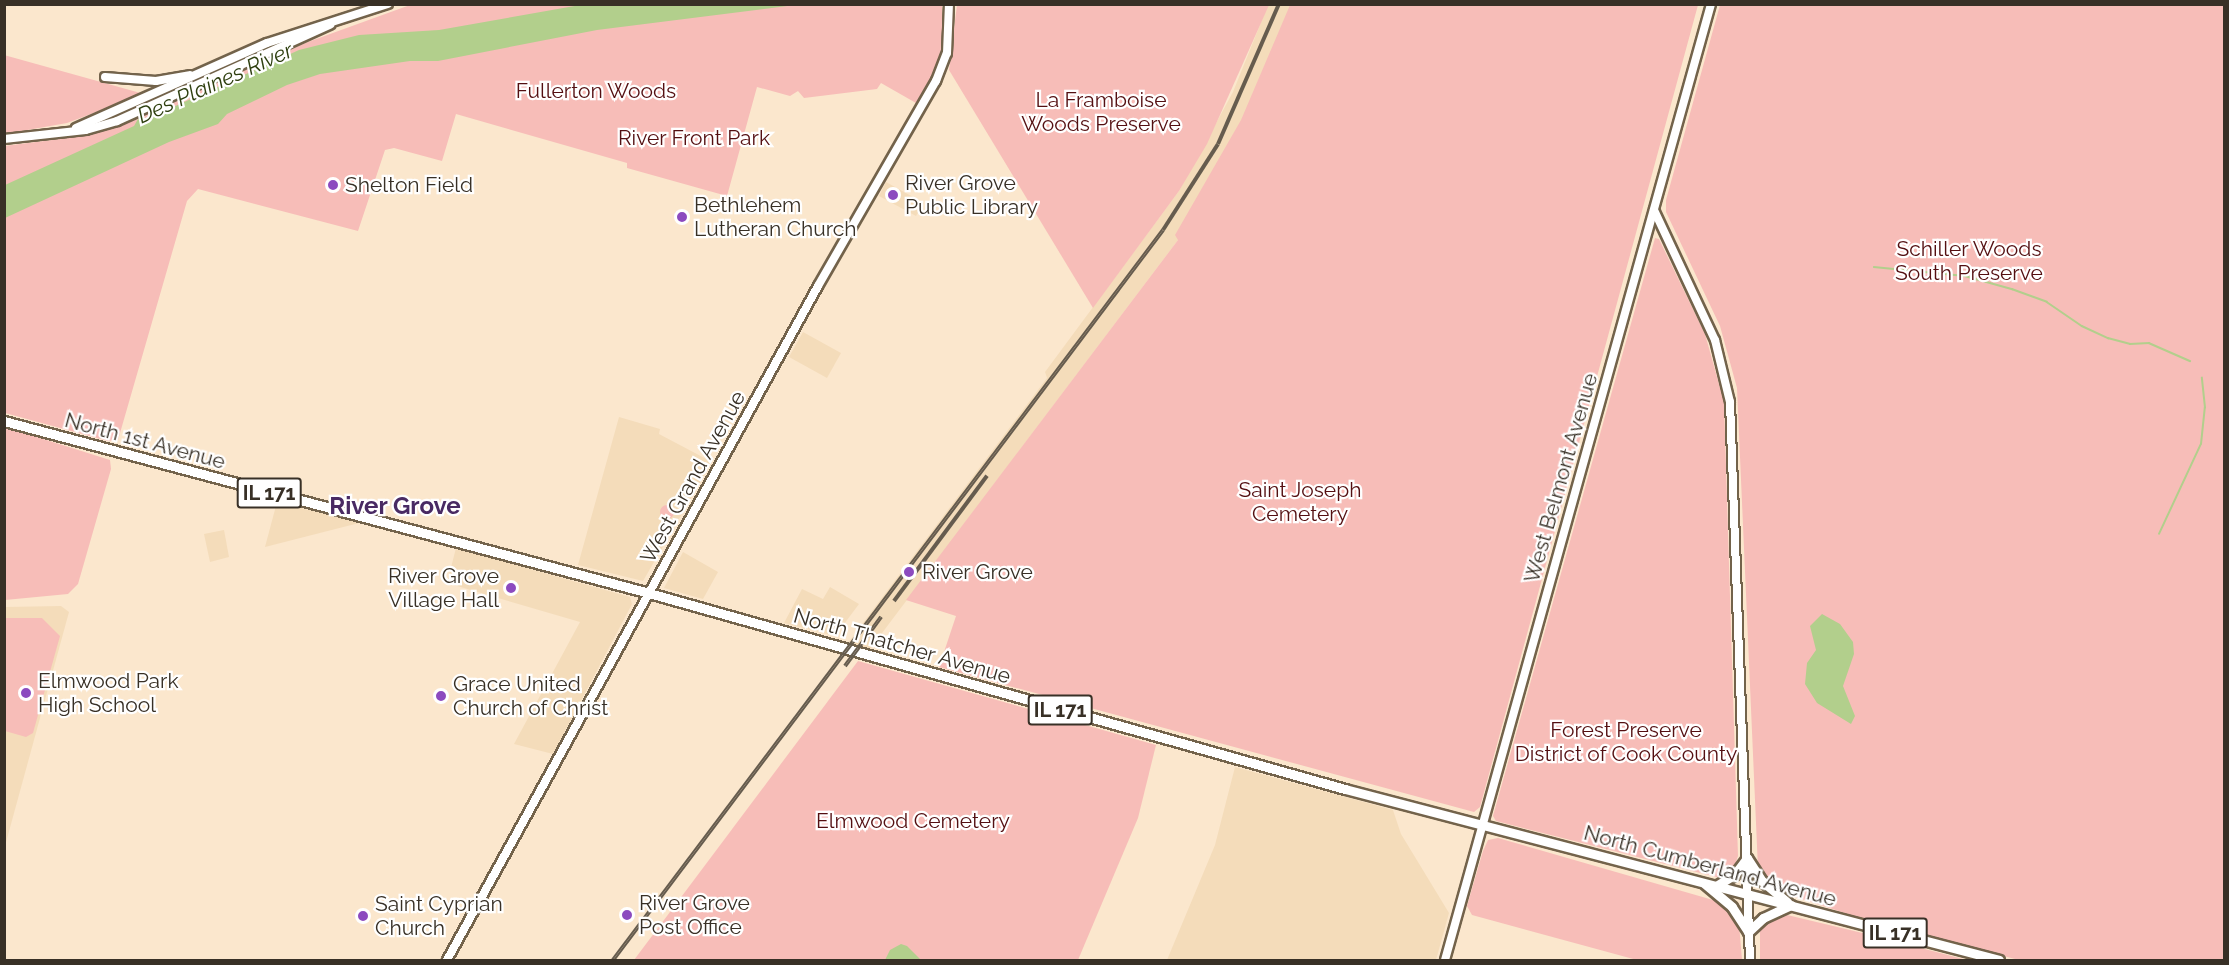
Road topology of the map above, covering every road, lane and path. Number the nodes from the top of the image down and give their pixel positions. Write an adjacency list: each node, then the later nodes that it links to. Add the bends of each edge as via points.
1 (388, 4): 4 (main road)
2 (949, 4): 12 (main road, West Grand Avenue, via 947,52 936,81 824,274)
3 (1711, 4): 9 (main road, West Belmont Avenue)
4 (330, 25): 5 (main road, via 267,43); 7 (main road, via 148,109 86,130)
5 (204, 71): 6 (main road, via 156,81); 7 (main road)
6 (105, 77)
7 (76, 128): 8 (main road)
8 (4, 139)
9 (1654, 210): 13 (main road, West Belmont Avenue); 14 (main road, via 1721,357 1730,402)
10 (4, 421): 11 (main road, North 1st Avenue / IL 171)
11 (380, 522): 12 (main road, North Thatcher Avenue / IL 171)
12 (649, 593): 13 (main road, North Thatcher Avenue / IL 171); 20 (main road, West Grand Avenue)
13 (1482, 826): 15 (main road, North Cumberland Avenue / IL 171); 21 (main road, West Belmont Avenue)
14 (1747, 858): 16 (main road, via 1735,874); 17 (main road); 18 (main road, via 1762,881)
15 (1703, 883): 16 (main road, North Cumberland Avenue / IL 171); 19 (main road, via 1732,907)
16 (1716, 886): 17 (main road, North Cumberland Avenue / IL 171)
17 (1748, 894): 18 (main road, North Cumberland Avenue / IL 171); 19 (main road)
18 (1791, 905): 19 (main road, via 1763,918); 23 (main road, North Cumberland Avenue / IL 171)
19 (1748, 932): 22 (main road)
20 (447, 960)
21 (1445, 960)
22 (1750, 960)
23 (1999, 960)

